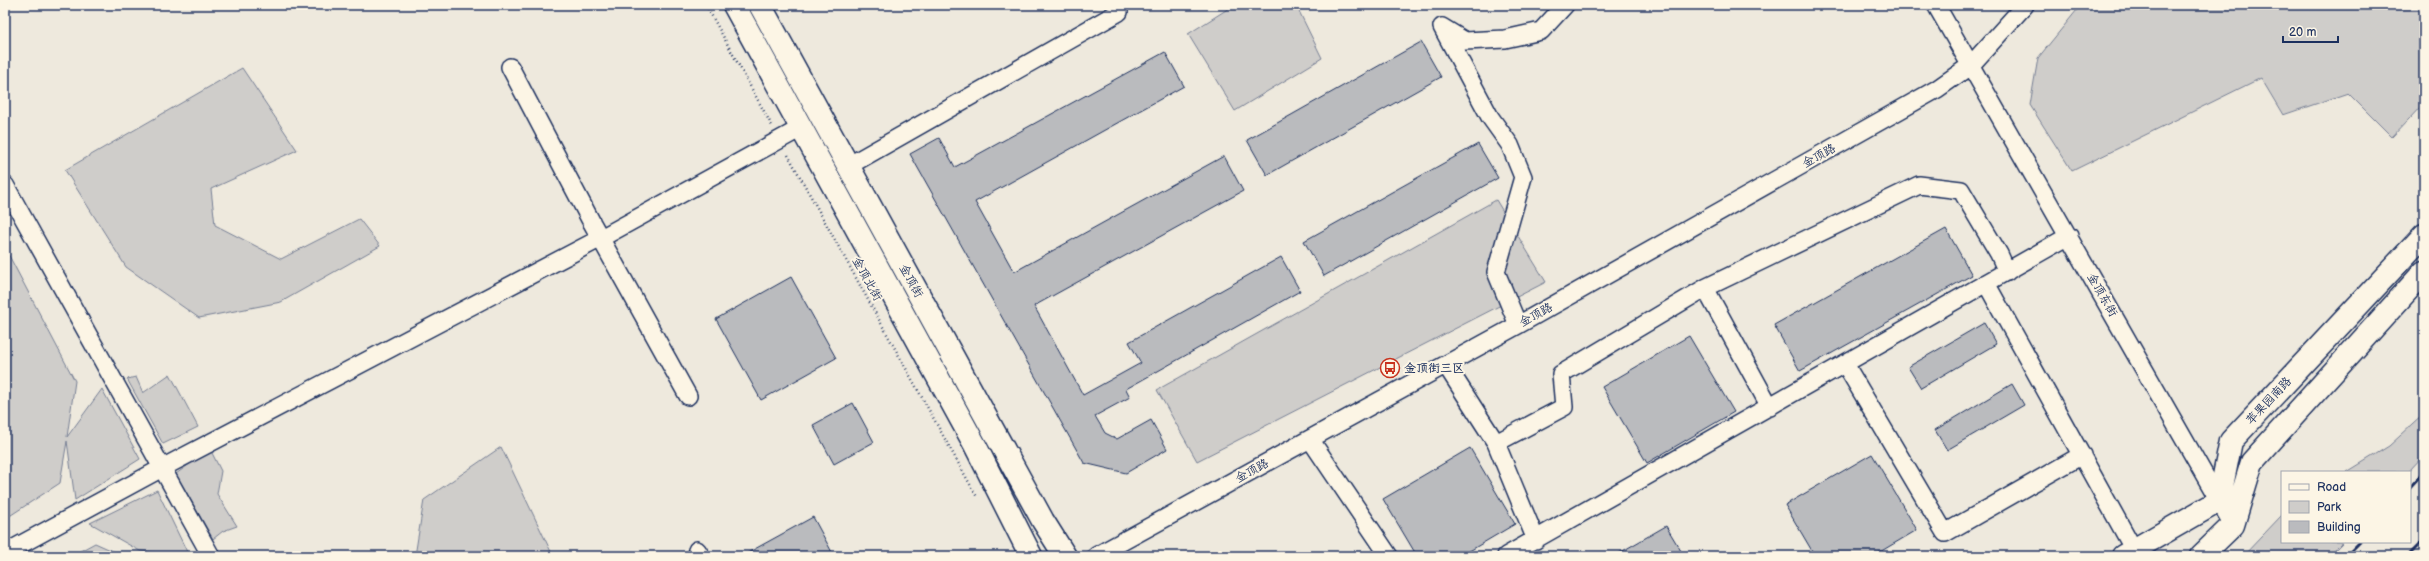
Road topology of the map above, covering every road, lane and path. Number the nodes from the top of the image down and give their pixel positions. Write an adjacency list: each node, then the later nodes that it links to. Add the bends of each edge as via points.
1 (706, 5): 11 (path, 金顶北街)
2 (734, 5): 10 (main road, 金顶街)
3 (760, 5): 12 (main road, 金顶街)
4 (1565, 5): 21 (street, via 1541,31 1505,39 1465,41 1442,27 1490,117 1510,145 1523,177 1496,272)
5 (1936, 5): 8 (street, 金顶东街)
6 (2025, 5): 8 (street, 金顶路)
7 (1119, 12): 12 (street)
8 (1971, 65): 15 (street, 金顶东街); 21 (street, 金顶路, via 1937,89)
9 (510, 67): 16 (street)
10 (801, 128): 11 (street); 37 (main road, 金顶街, via 975,445)
11 (779, 138): 16 (street); 31 (path, 金顶北街)
12 (848, 166): 38 (main road, 金顶街, via 1043,521)
13 (5, 185): 29 (street)
14 (2424, 235): 30 (main road, 苹果园南路, via 2231,441)
15 (2069, 236): 17 (street); 30 (street, 金顶东街)
16 (601, 238): 24 (street); 29 (street)
17 (2007, 272): 19 (street); 20 (street, via 1961,190 1919,185)
18 (2424, 272): 32 (main road, via 2252,462)
19 (1986, 283): 22 (street); 28 (street)
20 (1705, 288): 25 (street); 27 (street, via 1561,374 1564,407)
21 (1518, 325): 23 (street, 金顶路)
22 (1845, 364): 25 (street); 28 (street, via 1945,533)
23 (1446, 365): 26 (street, 金顶路); 27 (street)
24 (688, 396)
25 (1770, 407): 33 (street)
26 (1310, 439): 39 (street, 金顶路); 40 (street)
27 (1496, 443): 33 (street)
28 (2082, 455): 35 (street)
29 (162, 468): 34 (street); 36 (street)
30 (2219, 501): 32 (street, 金顶东街); 35 (main road)
31 (981, 504)
32 (2233, 525): 42 (main road)
33 (1536, 540): 41 (street)
34 (5, 553)
35 (2129, 553)
36 (211, 556)
37 (1032, 556)
38 (1065, 556)
39 (1096, 556)
40 (1389, 556)
41 (1506, 556)
42 (2201, 556)

